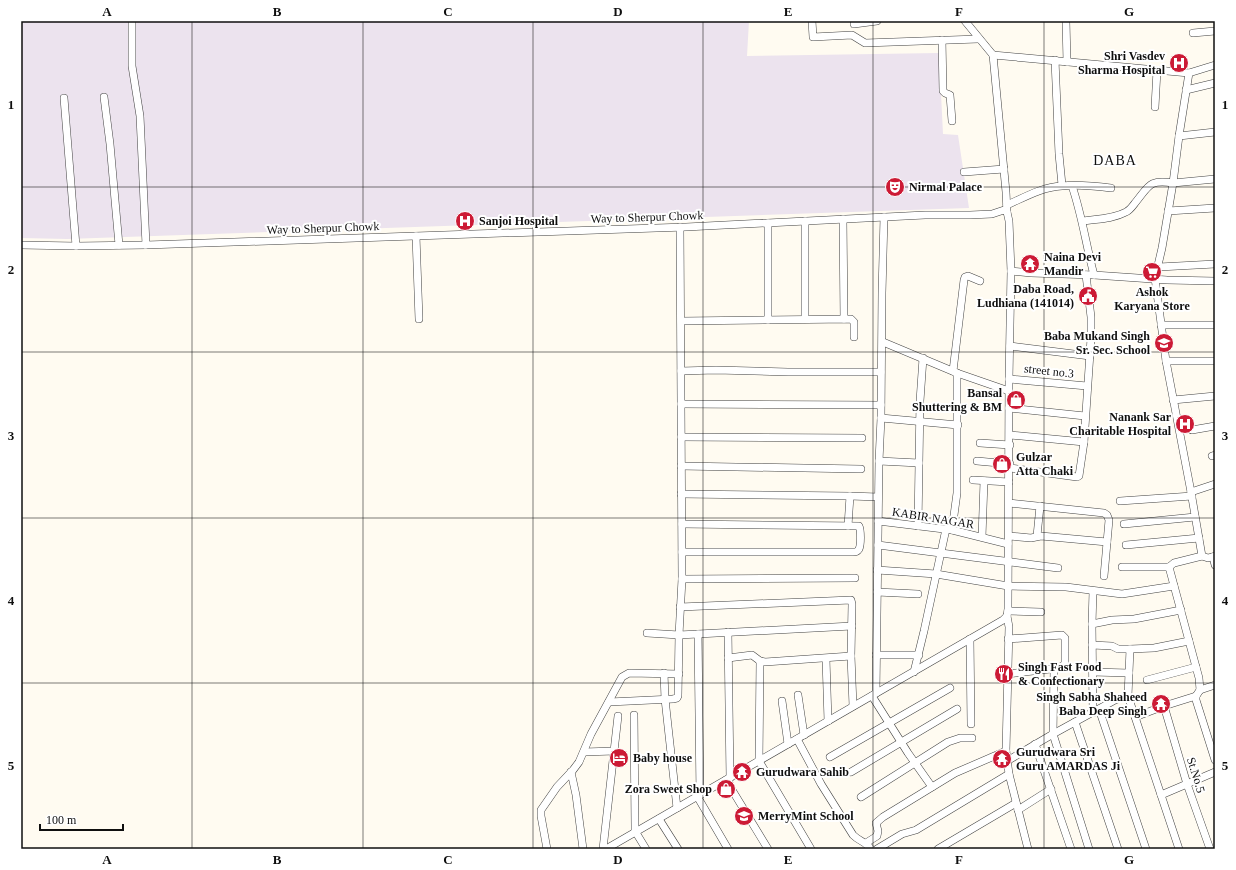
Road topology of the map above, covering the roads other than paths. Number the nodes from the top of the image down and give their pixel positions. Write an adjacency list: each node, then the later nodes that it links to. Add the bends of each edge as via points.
1 (132, 21): 44 (street, via 132,66 140,116)
2 (812, 21): 10 (street, via 813,37 852,35 868,43)
3 (877, 21): 6 (street)
4 (965, 21): 9 (street)
5 (1066, 21): 13 (street)
6 (854, 24)
7 (1215, 31): 8 (street)
8 (1193, 33)
9 (978, 39): 10 (street); 11 (street)
10 (942, 40): 22 (street, via 943,90 950,95)
11 (993, 55): 12 (street); 25 (street)
12 (1055, 60): 13 (street); 29 (street)
13 (1067, 62): 15 (street)
14 (1215, 65): 16 (street)
15 (1157, 70): 16 (street); 21 (street)
16 (1189, 73): 18 (street)
17 (1215, 84): 18 (street)
18 (1186, 90): 24 (street)
19 (64, 98): 45 (street)
20 (104, 98): 43 (street)
21 (1155, 107)
22 (952, 121)
23 (1215, 132): 24 (street)
24 (1179, 136): 28 (street)
25 (1004, 169): 26 (street); 32 (street)
26 (964, 172)
27 (1215, 179): 28 (street)
28 (1173, 183): 34 (street); 38 (street, via 1153,183 1130,210 1121,215)
29 (1062, 185): 30 (street); 32 (street, Way to Sherpur Chowk, via 1039,191)
30 (1072, 186): 31 (street); 38 (street)
31 (1111, 188)
32 (1007, 208): 35 (street, Way to Sherpur Chowk, via 992,214); 48 (street)
33 (1215, 208): 34 (street)
34 (1168, 211): 47 (street)
35 (884, 217): 36 (street, Way to Sherpur Chowk); 62 (street)
36 (843, 219): 37 (street, Way to Sherpur Chowk); 54 (street)
37 (804, 221): 39 (street, Way to Sherpur Chowk); 56 (street)
38 (1083, 222): 50 (street)
39 (768, 223): 40 (street, Way to Sherpur Chowk); 57 (street)
40 (680, 227): 41 (street, Way to Sherpur Chowk); 58 (street)
41 (416, 236): 44 (street, Way to Sherpur Chowk); 55 (street)
42 (21, 245): 45 (street, Way to Sherpur Chowk)
43 (119, 245): 44 (street, Way to Sherpur Chowk); 45 (street, Way to Sherpur Chowk)
44 (146, 245)
45 (76, 246)
46 (1215, 264): 47 (street)
47 (1159, 267): 51 (street)
48 (1011, 271): 49 (street); 63 (street)
49 (1086, 275): 50 (street); 64 (street)
50 (1094, 275): 51 (street)
51 (1155, 278): 53 (street); 59 (street)
52 (980, 281): 70 (street, via 968,276 964,280)
53 (1215, 281)
54 (844, 318): 56 (street); 61 (street, via 853,320)
55 (419, 319)
56 (805, 319): 57 (street)
57 (768, 320): 58 (street)
58 (681, 321): 68 (street)
59 (1160, 325): 60 (street); 66 (street)
60 (1215, 325)
61 (854, 337)
62 (883, 342): 65 (street); 69 (street)
63 (1010, 346): 64 (street); 71 (street)
64 (1090, 356): 72 (street)
65 (923, 358): 70 (street); 81 (street)
66 (1166, 361): 67 (street); 75 (street)
67 (1215, 361)
68 (681, 371): 69 (street); 76 (street)
69 (882, 372): 77 (street)
70 (955, 372): 73 (street); 82 (street)
71 (1009, 378): 72 (street, street no.3); 73 (street)
72 (1087, 386): 79 (street)
73 (1009, 391): 78 (street)
74 (1215, 396): 75 (street)
75 (1173, 400): 102 (street)
76 (681, 404): 77 (street); 86 (street)
77 (881, 405): 80 (street)
78 (1009, 408): 79 (street); 85 (street)
79 (1085, 416): 88 (street)
80 (881, 418): 81 (street); 91 (street)
81 (920, 422): 82 (street); 93 (street)
82 (958, 425): 114 (street, via 957,493)
83 (1215, 426): 84 (street)
84 (1192, 430)
85 (1010, 435): 88 (street); 90 (street)
86 (681, 437): 87 (street); 94 (street)
87 (862, 438)
88 (1084, 442): 95 (street, via 1078,477)
89 (980, 443): 90 (street)
90 (1010, 445): 95 (street)
91 (879, 461): 93 (street); 104 (street)
92 (976, 461): 95 (street)
93 (919, 463): 113 (street)
94 (681, 466): 96 (street); 101 (street)
95 (1010, 466): 99 (street)
96 (861, 469)
97 (973, 480): 98 (street)
98 (984, 481): 99 (street); 117 (street)
99 (1009, 482): 106 (street)
100 (1215, 484): 102 (street)
101 (681, 494): 103 (street); 110 (street)
102 (1192, 494): 105 (street); 108 (street)
103 (850, 496): 104 (street); 112 (street)
104 (878, 498): 109 (street)
105 (1120, 501)
106 (1009, 503): 107 (street); 115 (street)
107 (1040, 506): 116 (street); 119 (street, via 1104,513 1109,520)
108 (1195, 517): 111 (street); 118 (street)
109 (878, 521): 113 (street, KABIR NAGAR); 122 (street)
110 (682, 524): 112 (street); 123 (street)
111 (1124, 524)
112 (848, 526): 123 (street, via 860,528 859,548 856,552)
113 (918, 526): 114 (street, KABIR NAGAR)
114 (949, 529): 117 (street, KABIR NAGAR); 124 (street)
115 (1009, 536): 116 (street); 120 (street)
116 (1037, 536): 119 (street)
117 (982, 537): 120 (street, KABIR NAGAR)
118 (1199, 538): 121 (street); 125 (street)
119 (1107, 542): 134 (street)
120 (1008, 544): 127 (street)
121 (1126, 544)
122 (878, 545): 124 (street); 132 (street)
123 (682, 552): 136 (street)
124 (942, 552): 127 (street); 133 (street)
125 (1202, 556): 126 (street); 130 (street)
126 (1214, 556): 128 (street)
127 (1008, 562): 131 (street); 137 (street)
128 (1215, 565)
129 (1122, 567): 130 (street)
130 (1169, 567): 138 (street)
131 (1058, 568)
132 (877, 570): 133 (street); 140 (street)
133 (936, 574): 137 (street); 158 (street)
134 (1104, 576)
135 (855, 578): 136 (street)
136 (682, 579): 142 (street)
137 (1008, 586): 139 (street); 145 (street)
138 (1174, 586): 139 (street, via 1122,594); 143 (street)
139 (1094, 591): 146 (street)
140 (877, 592): 141 (street); 157 (street)
141 (918, 594)
142 (680, 607): 147 (street, via 849,600 852,602); 151 (street)
143 (1181, 610): 146 (street); 154 (street)
144 (1041, 612): 145 (street)
145 (1007, 614): 152 (street, via 1003,620); 153 (street)
146 (1092, 624): 155 (street)
147 (852, 626): 148 (street); 159 (street)
148 (728, 632): 150 (street); 160 (street)
149 (647, 633): 151 (street)
150 (698, 634): 151 (street); 216 (street)
151 (679, 635): 169 (street)
152 (970, 639): 165 (street); 192 (street)
153 (1008, 639): 164 (street, via 1062,635 1065,638 1065,664); 170 (street)
154 (1188, 641): 156 (street, via 1154,648); 163 (street)
155 (1092, 645): 156 (street); 166 (street)
156 (1130, 649): 168 (street)
157 (876, 654): 158 (street); 175 (street)
158 (919, 655): 165 (street)
159 (851, 656): 161 (street); 182 (street)
160 (728, 658): 162 (street, via 752,655); 212 (street)
161 (826, 659): 162 (street); 189 (street)
162 (760, 661): 205 (street)
163 (1196, 667): 171 (street); 174 (street)
164 (1054, 669): 170 (street); 193 (street)
165 (914, 672): 175 (street)
166 (1093, 672): 168 (street); 185 (street)
167 (664, 673): 169 (street); 179 (street); 181 (street, via 625,674)
168 (1129, 673): 177 (street)
169 (679, 674): 179 (street, via 678,697)
170 (1008, 674): 202 (street)
171 (1147, 680)
172 (1215, 685): 174 (street)
173 (950, 688): 191 (street)
174 (1200, 690): 178 (street)
175 (874, 694): 182 (street); 191 (street)
176 (798, 695): 194 (street)
177 (1128, 696): 185 (street); 188 (street)
178 (1196, 696): 183 (street); 204 (street)
179 (665, 699): 181 (street); 220 (street)
180 (782, 701): 198 (street)
181 (608, 702): 201 (street)
182 (853, 706): 189 (street)
183 (1164, 706): 188 (street); 213 (street, St.No.5)
184 (957, 709): 197 (street)
185 (1096, 711): 190 (street); 239 (street)
186 (634, 715): 222 (street)
187 (618, 716): 200 (street)
188 (1134, 718): 217 (street)
189 (828, 721): 194 (street)
190 (1075, 722): 193 (street); 238 (street)
191 (888, 723): 197 (street); 203 (street)
192 (971, 724)
193 (1053, 734): 199 (street); 237 (street)
194 (804, 735): 196 (street)
195 (972, 738): 207 (street, via 951,740)
196 (797, 739): 198 (street); 224 (street, via 853,835)
197 (901, 742): 207 (street); 209 (street)
198 (788, 744): 205 (street)
199 (1035, 744): 206 (street); 215 (street)
200 (614, 751): 201 (street); 227 (street)
201 (584, 752): 208 (street)
202 (1006, 752): 206 (street); 214 (street, via 955,773)
203 (830, 758)
204 (1215, 760)
205 (759, 761): 212 (street); 232 (street)
206 (1007, 761): 211 (street)
207 (915, 762): 214 (street); 218 (street)
208 (571, 772): 225 (street, via 541,810); 226 (street)
209 (850, 772)
210 (1215, 772): 213 (street)
211 (1009, 774): 219 (street); 233 (street, via 916,830 899,836)
212 (728, 779): 216 (street); 231 (street)
213 (1187, 784): 217 (street); 241 (street, St.No.5)
214 (932, 787): 224 (street, via 878,820 877,836)
215 (1051, 789): 219 (street); 236 (street)
216 (699, 796): 220 (street); 230 (street)
217 (1161, 796): 240 (street)
218 (861, 797)
219 (1017, 806): 234 (street); 235 (street)
220 (677, 808): 221 (street)
221 (659, 819): 222 (street); 229 (street)
222 (635, 831): 223 (street); 228 (street)
223 (618, 846): 227 (street)
224 (869, 846)
225 (547, 849)
226 (584, 849)
227 (605, 849)
228 (646, 849)
229 (678, 849)
230 (728, 849)
231 (768, 849)
232 (811, 849)
233 (877, 849)
234 (938, 849)
235 (1028, 849)
236 (1071, 849)
237 (1087, 849)
238 (1118, 849)
239 (1146, 849)
240 (1180, 849)
241 (1210, 849)

